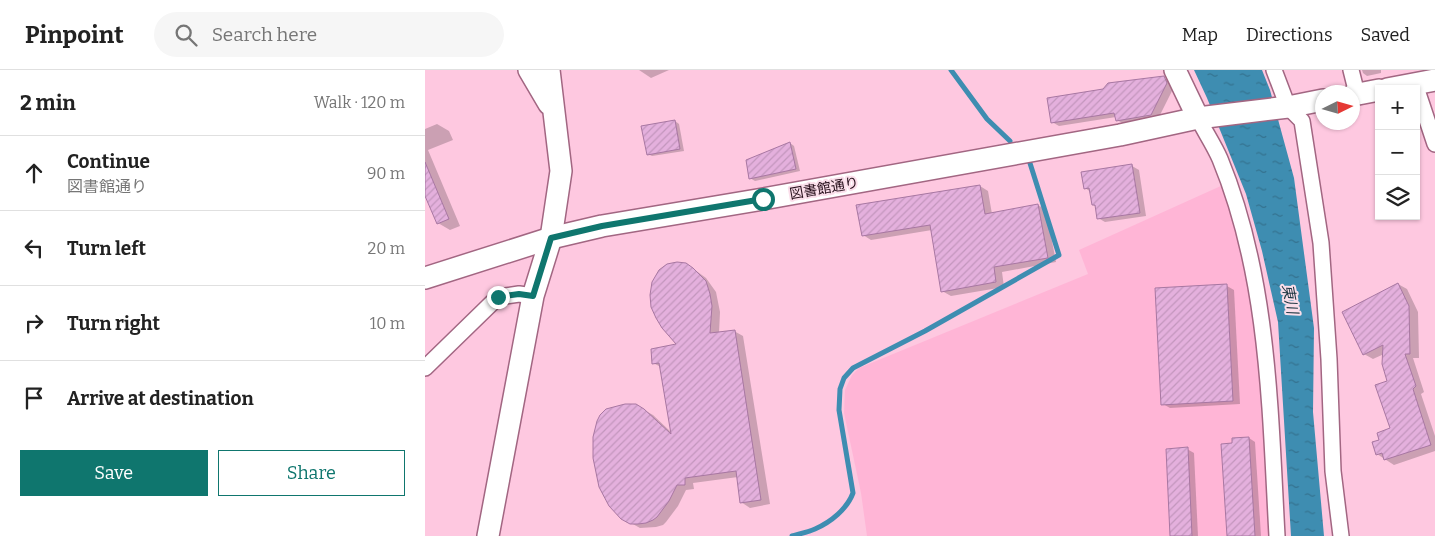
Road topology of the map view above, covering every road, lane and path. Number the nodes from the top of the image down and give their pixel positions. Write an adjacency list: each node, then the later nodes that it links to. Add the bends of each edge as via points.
1 (529, 70): 13 (street)
2 (549, 70): 13 (street)
3 (1175, 70): 14 (street)
4 (1274, 70): 12 (street)
5 (1351, 70): 7 (street)
6 (1425, 82): 8 (street); 15 (street)
7 (1354, 85)
8 (1409, 85)
9 (1375, 91): 10 (street)
10 (1360, 93)
11 (1315, 102): 12 (street)
12 (1288, 107): 14 (street, 図書館通り); 22 (street, via 1302,121 1321,243 1333,471)
13 (554, 112): 16 (street, via 561,171)
14 (1198, 118): 16 (street, 図書館通り); 21 (street, via 1219,157 1237,203 1259,300)
15 (1435, 144)
16 (551, 238): 17 (street, 図書館通り); 18 (street)
17 (425, 278)
18 (533, 296): 19 (street, via 498,297); 20 (street)
19 (425, 368)
20 (488, 536)
21 (1277, 536)
22 (1341, 536)

